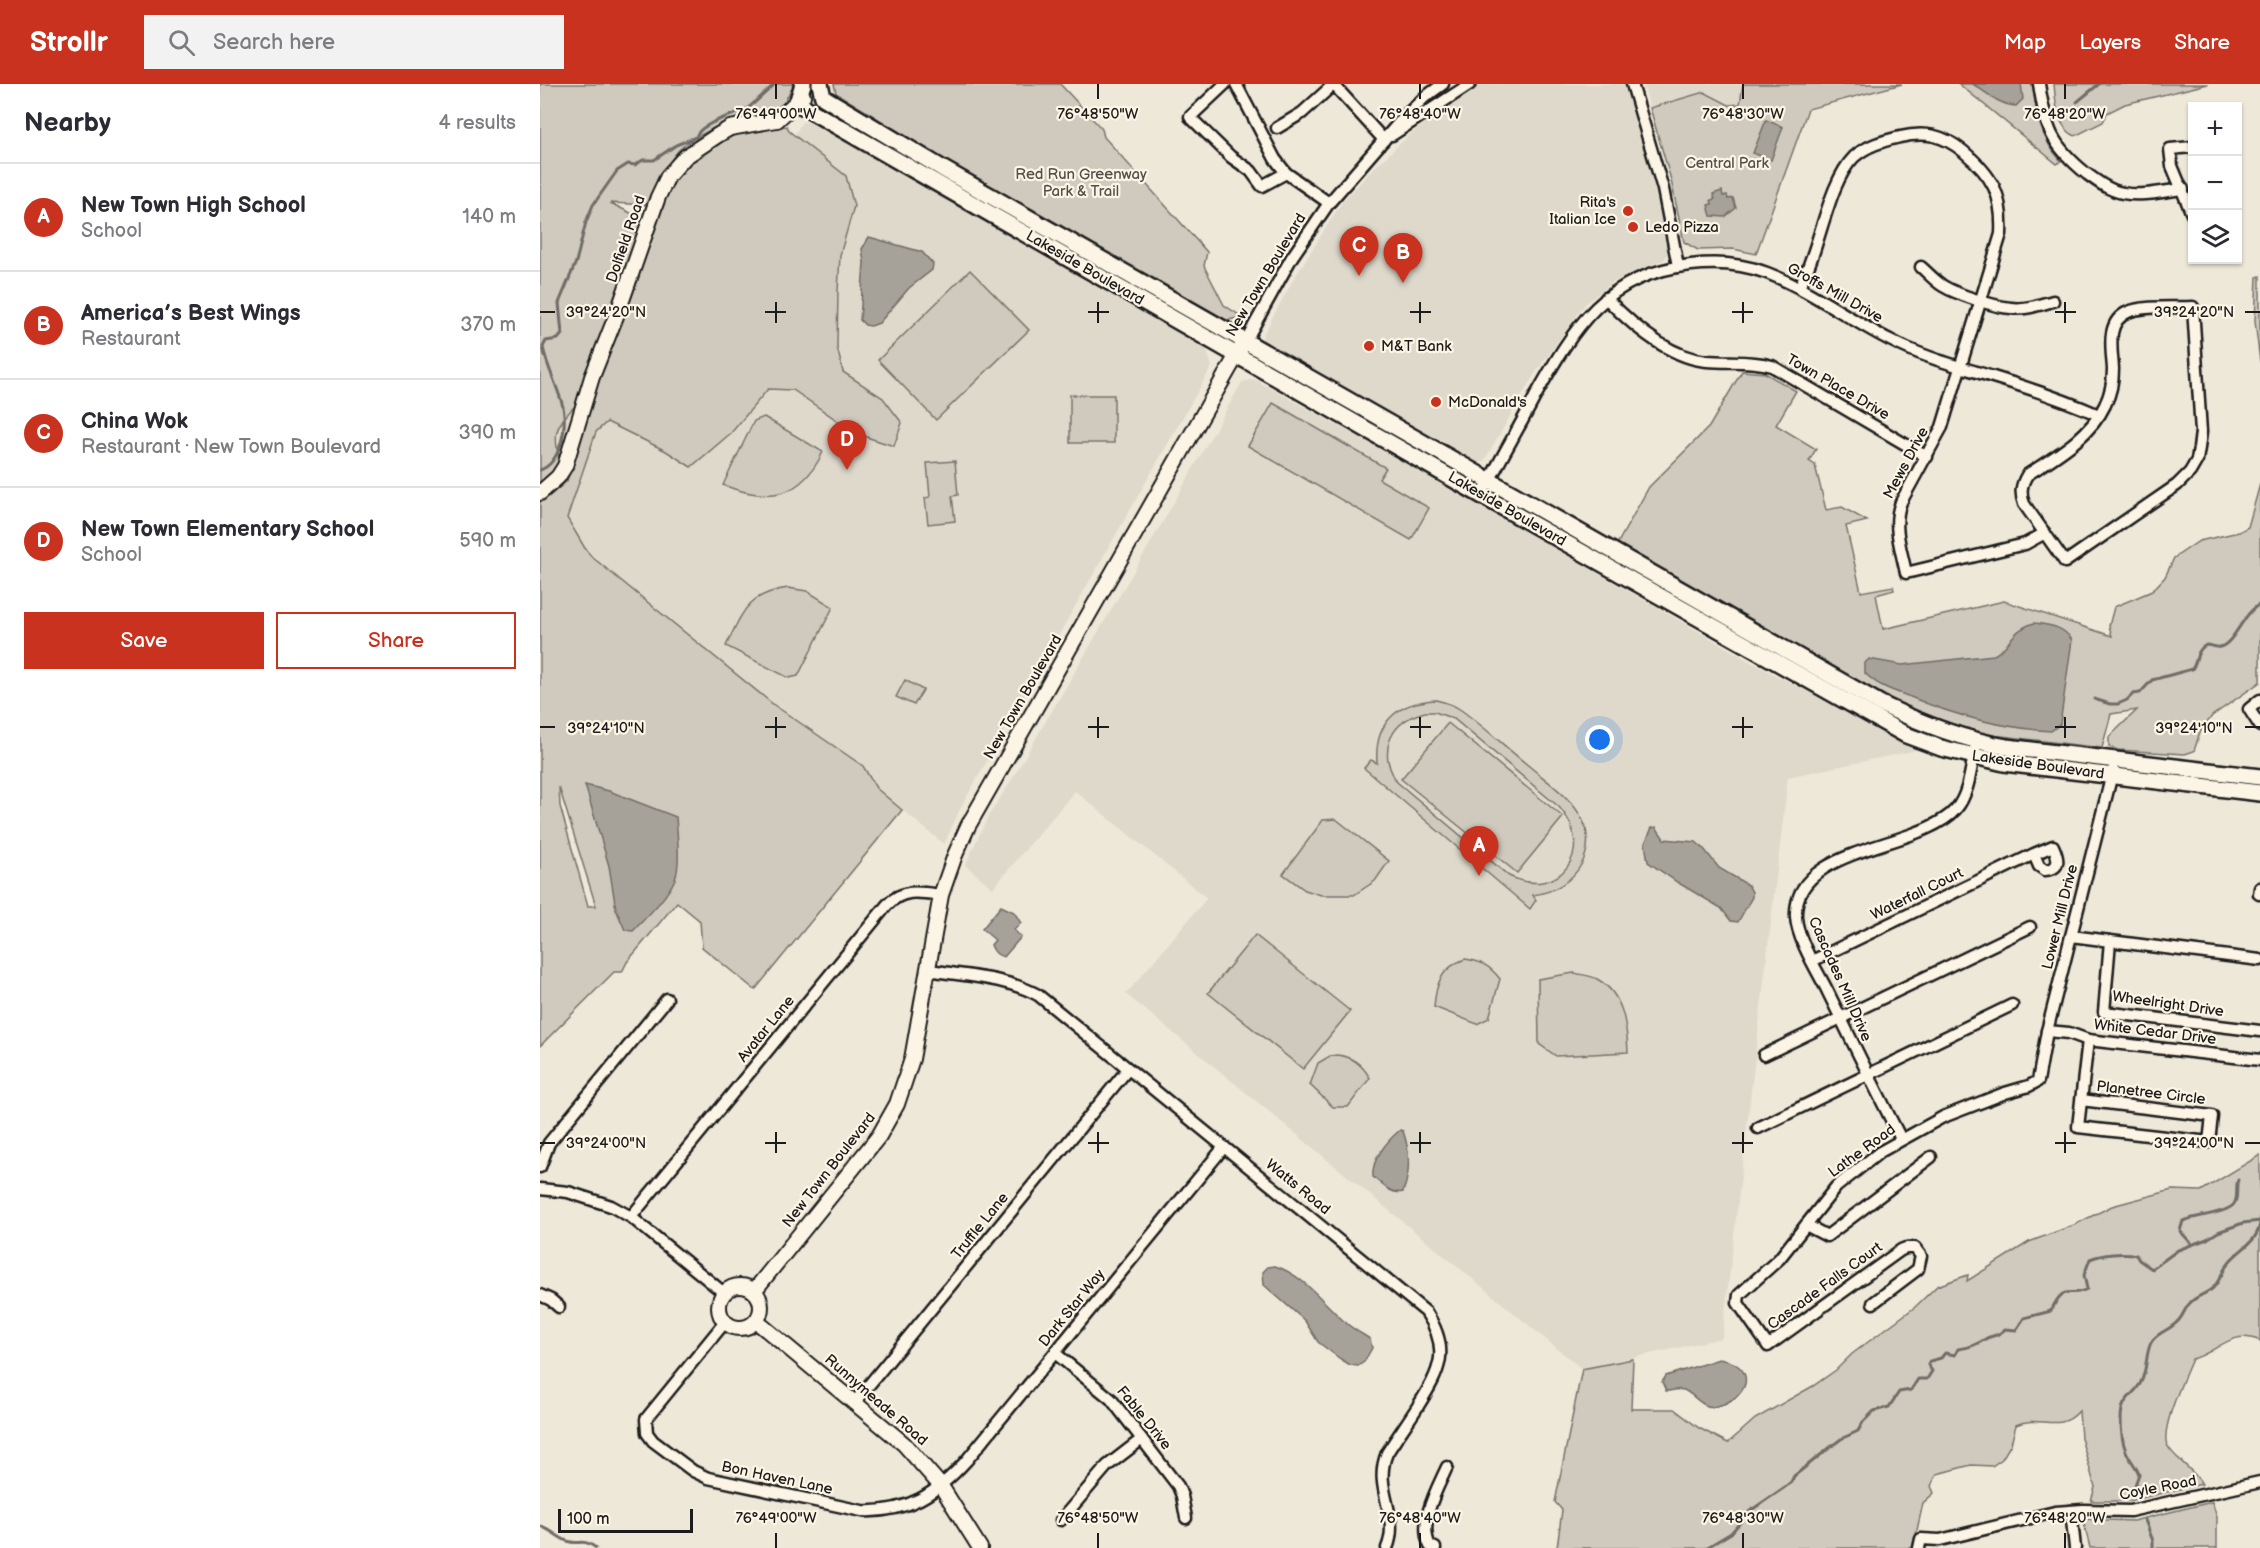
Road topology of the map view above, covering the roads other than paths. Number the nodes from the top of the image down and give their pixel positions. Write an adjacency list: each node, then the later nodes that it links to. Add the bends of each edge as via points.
1 (818, 84): 9 (main road); 13 (main road, Lakeside Boulevard, via 823,97)
2 (1225, 84): 14 (street, via 1190,117 1251,171 1262,186)
3 (1236, 84): 14 (street, via 1266,144)
4 (1334, 84): 10 (street, via 1302,113); 11 (street)
5 (1443, 84): 11 (street, New Town Boulevard)
6 (1470, 84): 11 (street, New Town Boulevard)
7 (1632, 84): 18 (street, via 1663,189)
8 (2039, 84): 15 (street, via 2043,112 2054,140 2097,181 2123,193)
9 (801, 94): 13 (main road, via 900,152); 25 (main road, Lakeside Boulevard); 30 (street, Dolfield Road, via 777,120 730,128 685,157 668,176 592,377 565,466)
10 (1277, 128)
11 (1384, 140): 16 (street, New Town Boulevard)
12 (2188, 147): 15 (street, via 2170,149 2172,166)
13 (945, 170): 24 (main road, Lakeside Boulevard)
14 (1286, 173): 16 (street)
15 (2183, 189): 17 (street)
16 (1329, 203): 24 (street, New Town Boulevard)
17 (2191, 210)
18 (1678, 266): 20 (street, Groffs Mill Drive, via 1701,263 1743,267); 21 (street, Groffs Mill Drive, via 1655,271)
19 (1921, 267): 22 (street, via 1943,286)
20 (1799, 287): 22 (street, Mews Drive, via 1846,166 1884,141 1927,133 1953,143 1975,160 1997,191 2001,234); 26 (street, Groffs Mill Drive, via 1890,340)
21 (1606, 298): 28 (street, Town Place Drive, via 1638,329 1688,357 1772,366); 29 (street, Groffs Mill Drive, via 1569,337)
22 (1982, 300): 23 (street, via 2011,309); 26 (street, Mews Drive)
23 (2053, 301)
24 (1245, 342): 25 (street, New Town Boulevard); 29 (main road, Lakeside Boulevard)
25 (1238, 356): 29 (main road, Lakeside Boulevard); 41 (street, New Town Boulevard, via 968,826)
26 (1961, 367): 27 (street, Groffs Mill Drive); 28 (street, Mews Drive, via 1942,427)
27 (2099, 416): 31 (street, via 2091,428 2023,482 2024,504); 31 (street, via 2112,382 2111,337 2116,322 2129,311 2193,307 2200,432 2197,460 2190,472 2065,562)
28 (1927, 457): 31 (street, Mews Drive, via 1897,512 1906,573 2025,544)
29 (1485, 488): 34 (main road, Lakeside Boulevard, via 1874,718 1941,748)
30 (540, 493)
31 (2045, 533)
32 (2260, 700): 33 (street, via 2249,709)
33 (2260, 726)
34 (1975, 749): 35 (main road, Lakeside Boulevard, via 2004,763); 46 (street, Cascades Mill Drive, via 1964,795 1949,816 1821,869 1805,884 1796,918)
35 (2114, 768): 36 (main road, Lakeside Boulevard); 37 (main road, Lakeside Boulevard); 43 (street, Lower Mill Drive)
36 (2260, 777)
37 (2260, 793)
38 (2034, 854): 46 (street, Waterfall Court)
39 (2260, 888): 40 (street)
40 (2259, 894)
41 (942, 895): 47 (street, New Town Boulevard); 66 (street, Avatar Lane, via 910,892 894,898)
42 (2030, 927): 50 (street)
43 (2071, 936): 44 (street); 51 (street, Lower Mill Drive)
44 (2110, 941): 45 (street); 52 (street, Wheelright Drive, via 2104,1012)
45 (2260, 960)
46 (1812, 961): 50 (street, Cascades Mill Drive)
47 (929, 970): 56 (street, Watts Road, via 1023,987 1052,1005); 68 (street, New Town Boulevard, via 906,1084 890,1120)
48 (667, 999): 64 (street, via 549,1143)
49 (2012, 1005): 57 (street)
50 (1841, 1018): 54 (street); 57 (street, Cascades Mill Drive)
51 (2047, 1031): 53 (street, White Cedar Drive); 58 (street, Lower Mill Drive)
52 (2260, 1031)
53 (2088, 1040): 55 (street, White Cedar Drive); 59 (street, Planetree Circle)
54 (1764, 1055)
55 (2260, 1060)
56 (1128, 1069): 62 (street, Watts Road); 77 (street, Truffle Lane)
57 (1868, 1075): 60 (street); 61 (street, Cascades Mill Drive)
58 (2038, 1081): 61 (street, Lathe Road, via 1970,1106)
59 (2081, 1100): 59 (street, Planetree Circle, via 2078,1127 2209,1142 2212,1116)
60 (1758, 1128)
61 (1901, 1140): 67 (street, Lathe Road, via 1836,1187)
62 (1224, 1147): 76 (street, Dark Star Way); 87 (street, Watts Road, via 1426,1312 1437,1332 1442,1353 1437,1373 1382,1465 1391,1533)
63 (1931, 1157): 67 (street, via 1827,1236)
64 (540, 1167)
65 (540, 1189): 66 (street, via 593,1199)
66 (631, 1217): 69 (street)
67 (1806, 1225): 71 (street, Lathe Road, via 1779,1259)
68 (754, 1291): 69 (street, via 740,1286); 74 (street, via 761,1306)
69 (724, 1293): 75 (street, via 719,1308)
70 (540, 1295): 73 (street)
71 (1739, 1295): 72 (street, Cascade Falls Court, via 1741,1310 1768,1346 1901,1250 1916,1248 1921,1256 1918,1269)
72 (1873, 1303)
73 (559, 1307)
74 (756, 1321): 75 (street, via 739,1328); 77 (street, Runnymeade Road)
75 (725, 1322): 81 (street, Bon Haven Lane, via 650,1413 645,1425 653,1441 708,1478 855,1510 878,1512 908,1506)
76 (1055, 1353): 78 (street, Fable Drive, via 1111,1399); 81 (street, Dark Star Way, via 966,1461)
77 (855, 1402): 81 (street, Runnymeade Road, via 904,1444)
78 (1142, 1439): 83 (street, Fable Drive, via 1178,1486); 84 (street, via 1107,1466)
79 (1447, 1467): 88 (street, via 1434,1494 1426,1531 1430,1546)
80 (2260, 1482): 82 (street, Coyle Road, via 2130,1511)
81 (940, 1486): 86 (street, Runnymeade Road)
82 (2071, 1510): 85 (street, Coyle Road); 89 (street)
83 (1186, 1518)
84 (1061, 1520)
85 (1920, 1544)
86 (980, 1548)
87 (1387, 1548)
88 (1435, 1548)
89 (2075, 1548)

